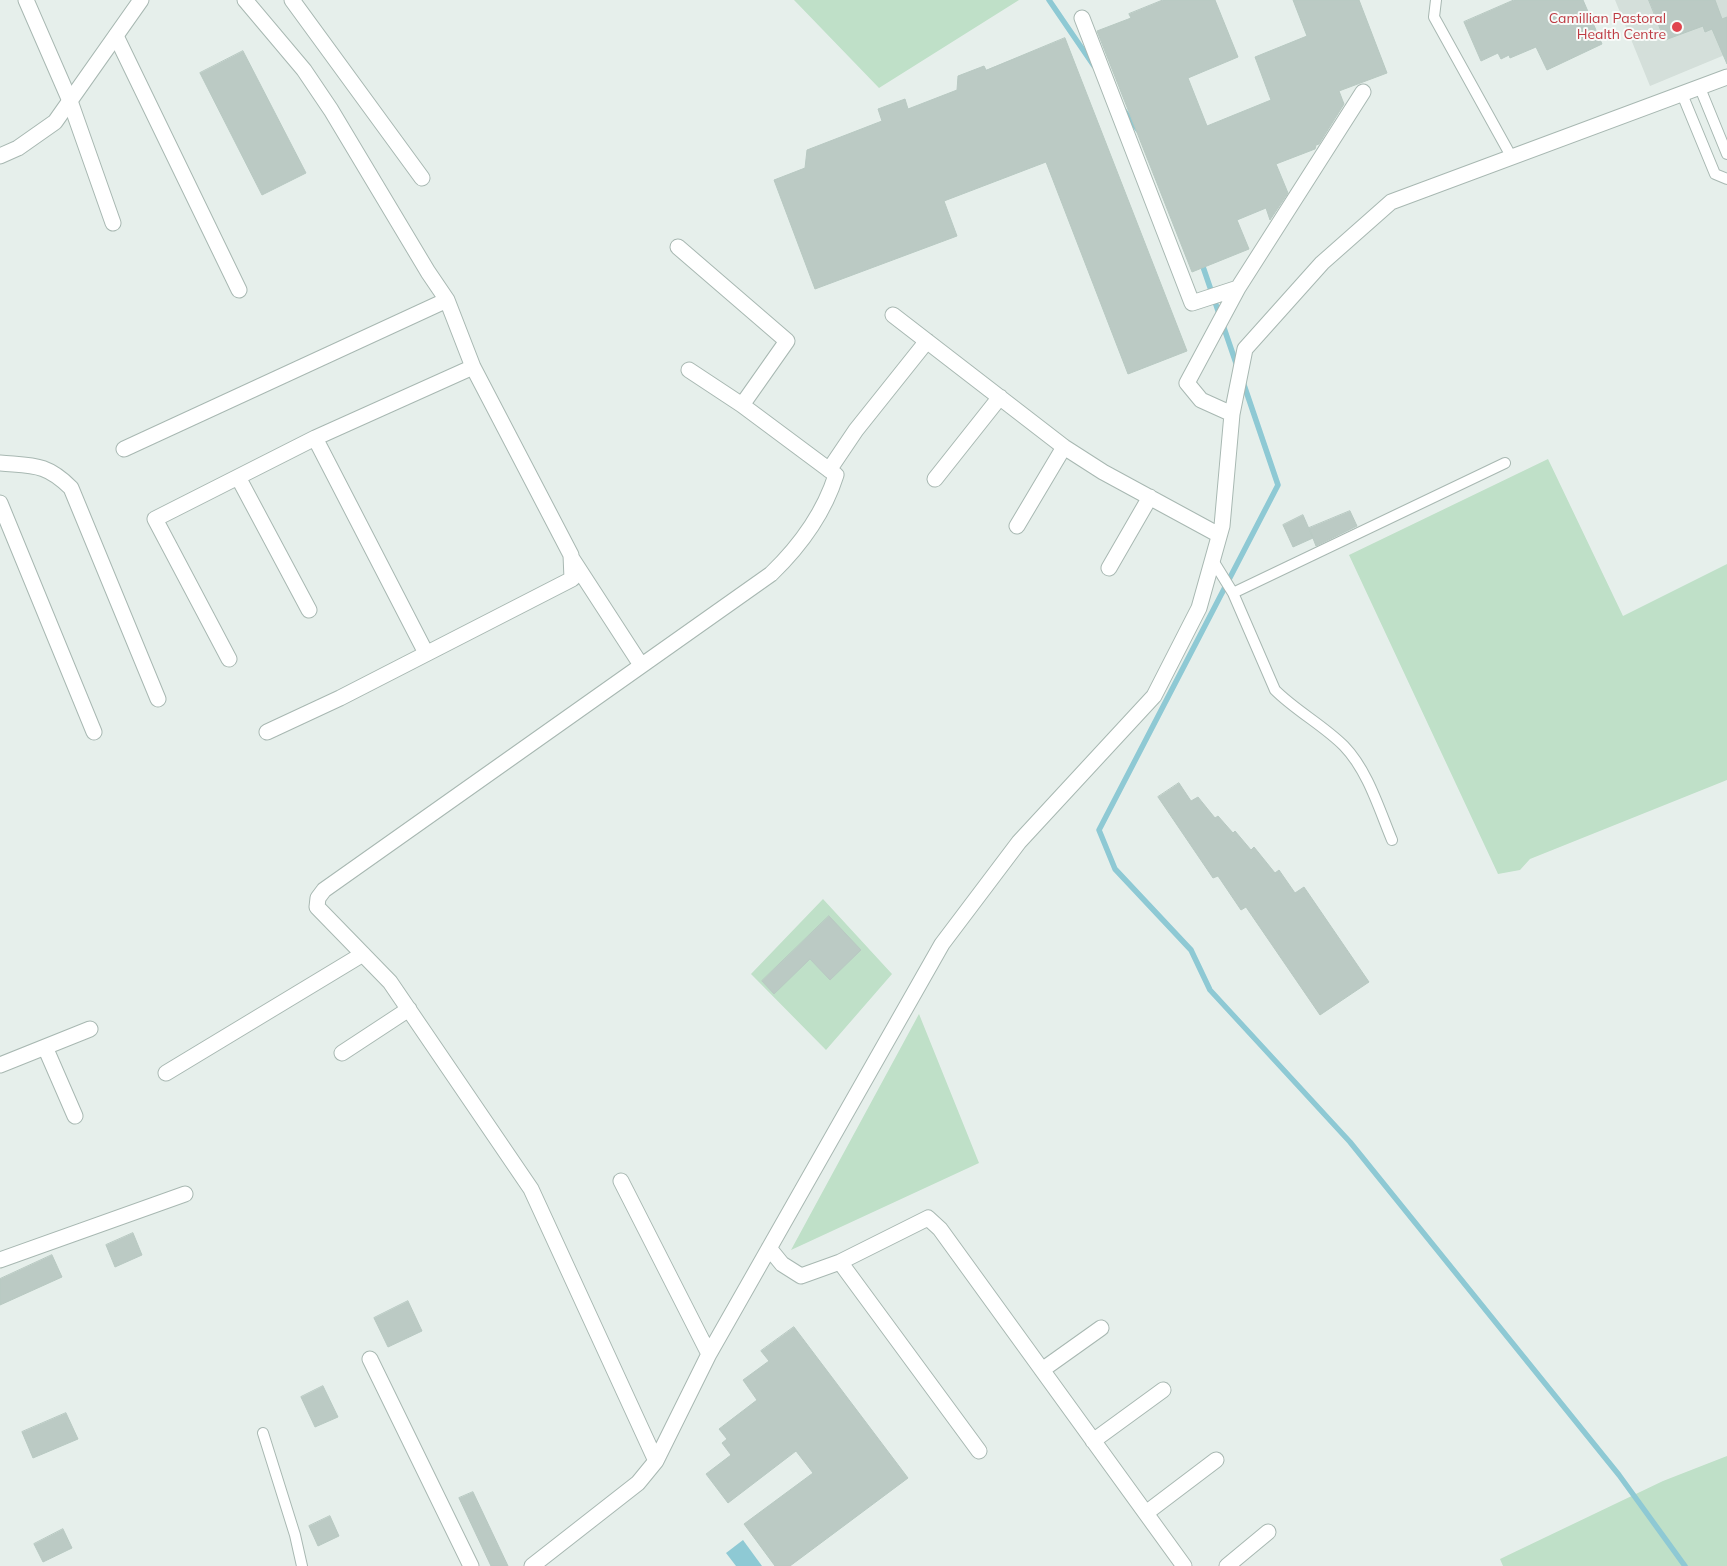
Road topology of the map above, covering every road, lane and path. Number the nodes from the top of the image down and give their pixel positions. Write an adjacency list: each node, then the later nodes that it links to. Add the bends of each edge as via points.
1 (26, 0): 12 (street)
2 (141, 0): 7 (street)
3 (245, 0): 22 (street, via 304,70)
4 (292, 0): 16 (street)
5 (1436, 0): 15 (lane, via 1434,17)
6 (1082, 18): 20 (street, via 1192,303)
7 (116, 36): 12 (street); 21 (street)
8 (1727, 77): 9 (street)
9 (1700, 88): 11 (street); 13 (lane)
10 (1363, 92): 20 (street)
11 (1682, 94): 15 (street); 17 (lane, via 1715,174)
12 (70, 101): 14 (street, via 55,122 18,148); 18 (street)
13 (1727, 154)
14 (0, 156)
15 (1511, 156): 29 (street, via 1391,202 1322,263 1245,349)
16 (422, 178)
17 (1727, 179)
18 (113, 223)
19 (678, 247): 28 (street, via 787,341)
20 (1238, 288): 29 (street, via 1187,383 1201,400)
21 (239, 290)
22 (447, 300): 25 (street); 32 (street)
23 (894, 314): 24 (street)
24 (927, 341): 27 (street); 35 (street, via 856,430)
25 (473, 367): 30 (street); 42 (street)
26 (689, 370): 28 (street)
27 (1000, 397): 31 (street); 37 (street)
28 (742, 405): 35 (street)
29 (1232, 414): 41 (street)
30 (315, 438): 36 (street); 47 (street)
31 (1064, 447): 38 (street); 40 (street)
32 (124, 449)
33 (0, 463): 50 (street, via 40,466 58,475 71,488)
34 (1505, 463): 45 (lane)
35 (829, 470): 49 (street, via 836,476 830,494 794,552 771,574)
36 (238, 477): 46 (street); 48 (street, via 155,519)
37 (935, 478)
38 (1150, 497): 41 (street); 44 (street)
39 (0, 503): 51 (street)
40 (1017, 526)
41 (1219, 535): 43 (street)
42 (570, 556): 47 (street, via 572,579); 49 (street)
43 (1212, 559): 45 (lane); 64 (street, via 1199,608 1154,696 1019,842 942,944)
44 (1109, 568)
45 (1233, 593): 53 (lane, via 1275,690 1287,702 1317,721 1346,748 1364,774)
46 (309, 610)
47 (426, 653): 52 (street)
48 (229, 658)
49 (641, 665): 54 (street, via 324,890 318,898 317,907)
50 (158, 699)
51 (94, 732)
52 (267, 732)
53 (1392, 840)
54 (363, 954): 55 (street, via 390,982); 60 (street)
55 (409, 1009): 58 (street); 76 (street, via 531,1189)
56 (90, 1029): 57 (street)
57 (45, 1047): 59 (street); 61 (street)
58 (342, 1054)
59 (0, 1065)
60 (166, 1073)
61 (76, 1116)
62 (621, 1181): 68 (street)
63 (185, 1194): 65 (street)
64 (769, 1248): 66 (street, via 782,1264 801,1276); 68 (street)
65 (0, 1260)
66 (840, 1262): 70 (street, via 928,1218 940,1229); 74 (street)
67 (1101, 1328): 70 (street)
68 (709, 1354): 76 (street)
69 (370, 1359): 80 (street)
70 (1042, 1370): 73 (street)
71 (1163, 1390): 73 (street)
72 (263, 1433): 79 (lane, via 296,1534)
73 (1093, 1441): 77 (street)
74 (979, 1451)
75 (1216, 1460): 77 (street)
76 (656, 1461): 81 (street, via 638,1483)
77 (1146, 1513): 82 (street)
78 (1268, 1532): 83 (street)
79 (302, 1566)
80 (471, 1566)
81 (532, 1566)
82 (1184, 1566)
83 (1227, 1566)

